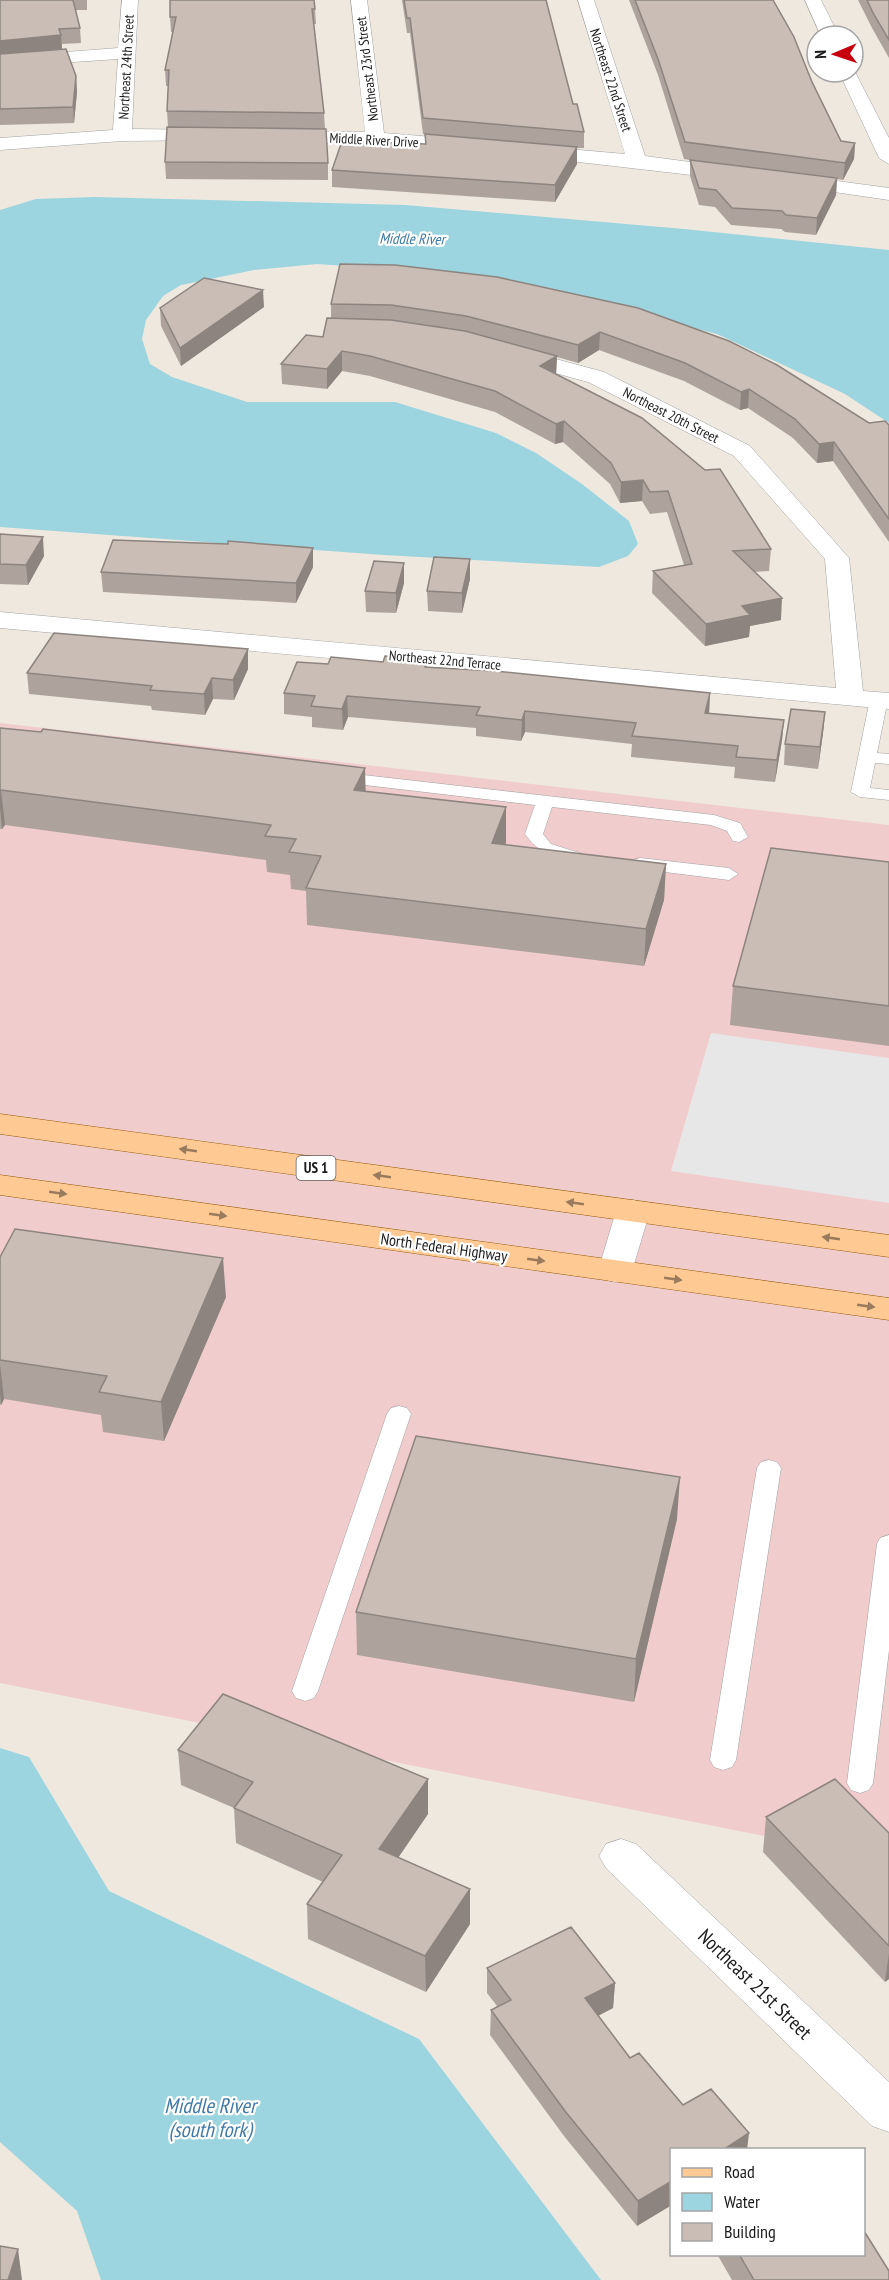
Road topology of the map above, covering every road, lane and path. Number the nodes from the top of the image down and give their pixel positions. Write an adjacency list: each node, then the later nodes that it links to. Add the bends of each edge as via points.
1 (130, 0): 6 (street, Northeast 24th Street)
2 (359, 0): 12 (street, Northeast 23rd Street)
3 (586, 0): 17 (street, Northeast 22nd Street)
4 (813, 0): 5 (street)
5 (824, 24)
6 (127, 53): 7 (street); 9 (street, Northeast 24th Street)
7 (0, 62)
8 (854, 84): 16 (street)
9 (122, 135): 10 (street); 13 (street)
10 (226, 136)
11 (260, 137): 12 (street, Middle River Drive)
12 (375, 138): 14 (street, Middle River Drive)
13 (0, 144)
14 (494, 148)
15 (518, 150): 17 (street)
16 (889, 158)
17 (637, 161): 18 (street)
18 (751, 176)
19 (774, 179): 20 (street)
20 (889, 194)
21 (499, 351): 23 (street, Northeast 20th Street, via 596,377 742,451 837,558)
22 (0, 620): 23 (street, Northeast 22nd Terrace)
23 (850, 696): 24 (street, Northeast 22nd Terrace)
24 (884, 700): 25 (lane)
25 (867, 757): 26 (lane); 29 (lane, via 860,792)
26 (889, 759)
27 (318, 775): 28 (lane)
28 (435, 788): 30 (lane); 31 (lane)
29 (889, 795)
30 (545, 801): 32 (lane, via 714,820 734,827); 33 (lane, via 534,834 545,848 567,857)
31 (427, 807)
32 (739, 837)
33 (590, 859)
34 (625, 863): 35 (lane)
35 (729, 874)
36 (0, 1124): 38 (main road, US 1, one-way to 36)
37 (0, 1185): 40 (main road, North Federal Highway, one-way to 40)
38 (633, 1211): 39 (main road, US 1, one-way to 38); 40 (street)
39 (889, 1246)
40 (615, 1271): 41 (main road, North Federal Highway, one-way to 41)
41 (889, 1309)
42 (399, 1414): 45 (lane)
43 (769, 1468): 46 (lane)
44 (889, 1544): 47 (lane)
45 (305, 1691)
46 (723, 1760)
47 (860, 1783)
48 (621, 1856): 49 (street, Northeast 21st Street)
49 (884, 2103)

